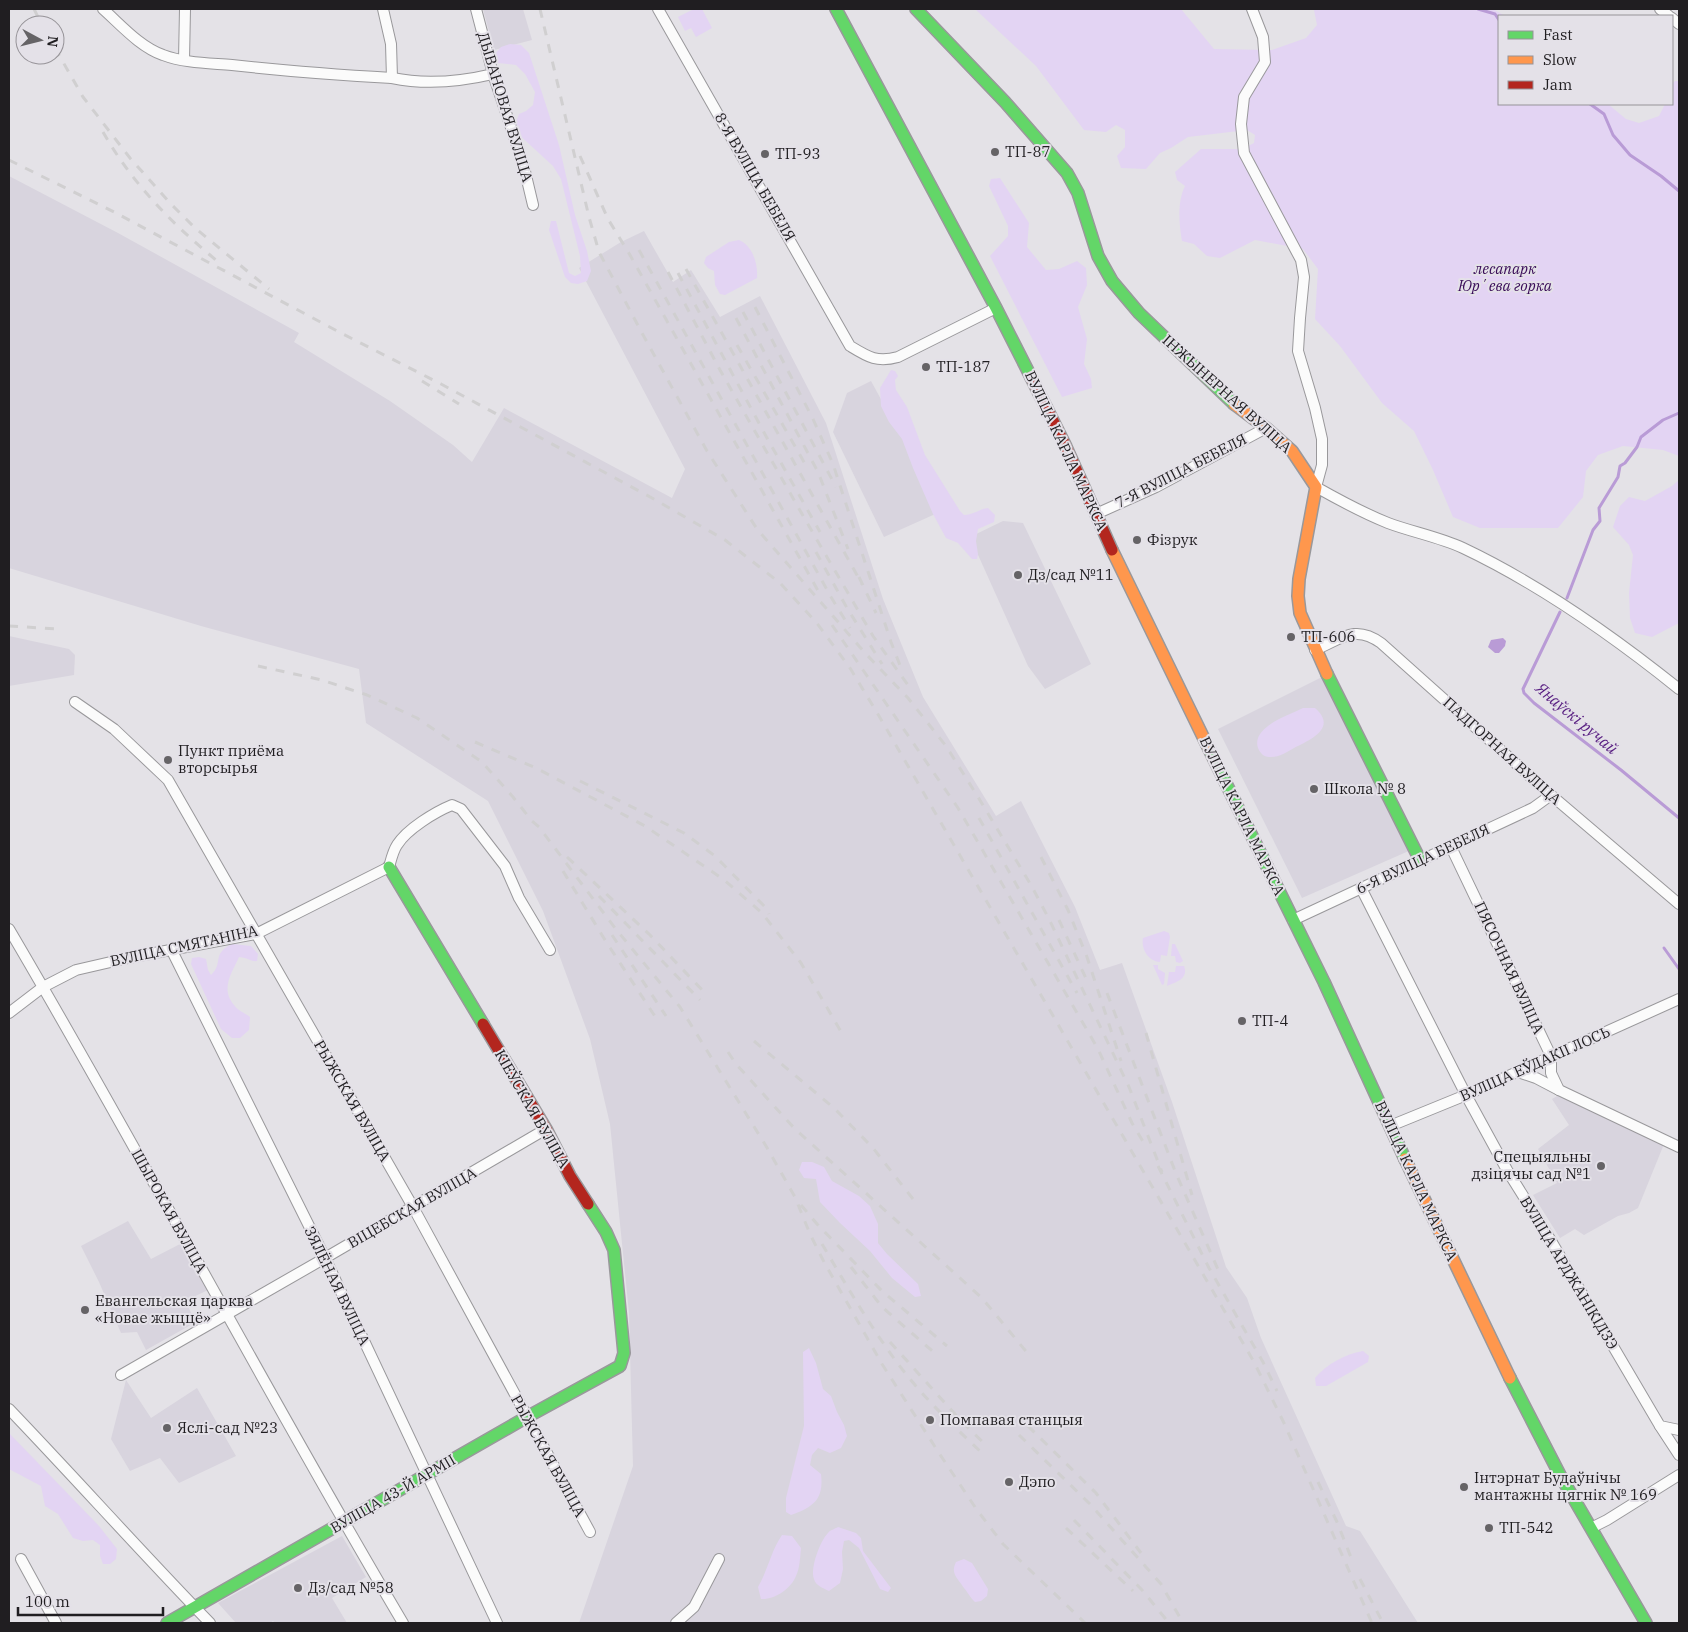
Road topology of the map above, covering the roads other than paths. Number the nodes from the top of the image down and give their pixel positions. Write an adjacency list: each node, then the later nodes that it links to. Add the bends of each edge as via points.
1 (103, 9): 9 (street, via 154,51)
2 (185, 9): 9 (street)
3 (383, 9): 11 (street, via 391,44)
4 (476, 9): 10 (street, ДЫВАНОВАЯ ВУЛІЦА)
5 (658, 9): 13 (street, 8-Я ВУЛІЦА БЕБЕЛЯ, via 850,346 870,358 886,360 898,357)
6 (836, 9): 13 (street, ВУЛІЦА КАРЛА МАРКСА)
7 (916, 9): 14 (street, ІНЖЫНЕРНАЯ ВУЛІЦА, via 1005,102 1067,174 1078,193 1098,256 1117,288 1180,354 1227,398)
8 (1252, 9): 15 (street, via 1262,38 1264,62 1244,97 1241,124 1244,152 1301,260 1304,277 1298,352 1322,439 1322,465)
9 (184, 60): 11 (street)
10 (492, 74): 11 (street, via 441,82); 12 (street, ДЫВАНОВАЯ ВУЛІЦА, via 523,163)
11 (392, 78)
12 (533, 205)
13 (996, 308): 16 (street, ВУЛІЦА КАРЛА МАРКСА)
14 (1266, 428): 15 (street, ІНЖЫНЕРНАЯ ВУЛІЦА, via 1292,451); 16 (street, 7-Я ВУЛІЦА БЕБЕЛЯ, via 1156,487)
15 (1316, 487): 17 (street, via 1298,596 1300,612); 18 (street, via 1379,519 1460,547 1500,566 1640,657)
16 (1096, 514): 26 (street, ВУЛІЦА КАРЛА МАРКСА)
17 (1315, 650): 20 (street, ПАДГОРНАЯ ВУЛІЦА, via 1352,634 1370,635); 22 (street)
18 (1679, 689)
19 (75, 702): 28 (street, РЫЖСКАЯ ВУЛІЦА, via 114,729 168,780)
20 (1551, 795): 21 (street, 6-Я ВУЛІЦА БЕБЕЛЯ, via 1532,808); 25 (street, ПАДГОРНАЯ ВУЛІЦА)
21 (1451, 846): 22 (street, 6-Я ВУЛІЦА БЕБЕЛЯ); 34 (street, ПЯСОЧНАЯ ВУЛІЦА)
22 (1420, 860): 24 (street, 6-Я ВУЛІЦА БЕБЕЛЯ)
23 (389, 867): 28 (street, ВУЛІЦА СМЯТАНІНА); 29 (street, via 396,845 408,832 446,807 452,805 461,809 505,866 519,898); 39 (street, КІЕЎСКАЯ ВУЛІЦА)
24 (1361, 888): 26 (street, 6-Я ВУЛІЦА БЕБЕЛЯ); 37 (street, ВУЛІЦА АРДЖАНІКІДЗЭ)
25 (1679, 904)
26 (1293, 920): 38 (street, ВУЛІЦА КАРЛА МАРКСА)
27 (9, 929): 31 (street, ШЫРОКАЯ ВУЛІЦА)
28 (256, 934): 30 (street, ВУЛІЦА СМЯТАНІНА); 41 (street, РЫЖСКАЯ ВУЛІЦА)
29 (550, 950)
30 (172, 951): 31 (street, ВУЛІЦА СМЯТАНІНА, via 76,970); 42 (street, ЗЯЛЁНАЯ ВУЛІЦА)
31 (43, 987): 33 (street, ВУЛІЦА СМЯТАНІНА); 43 (street, ШЫРОКАЯ ВУЛІЦА)
32 (1679, 999): 34 (street, ВУЛІЦА ЕЎДАКІІ ЛОСЬ)
33 (9, 1013)
34 (1551, 1056): 35 (street, ВУЛІЦА ЕЎДАКІІ ЛОСЬ); 36 (street, ПЯСОЧНАЯ ВУЛІЦА, via 1551,1073)
35 (1518, 1072): 36 (street); 37 (street, ВУЛІЦА ЕЎДАКІІ ЛОСЬ)
36 (1559, 1090): 40 (street)
37 (1466, 1095): 38 (street, ВУЛІЦА ЕЎДАКІІ ЛОСЬ); 48 (street, ВУЛІЦА АРДЖАНІКІДЗЭ, via 1507,1170)
38 (1390, 1126): 54 (street, ВУЛІЦА КАРЛА МАРКСА, via 1536,1431)
39 (546, 1129): 41 (street, ВІЦЕБСКАЯ ВУЛІЦА); 44 (street, КІЕЎСКАЯ ВУЛІЦА, via 614,1250 624,1338)
40 (1679, 1147)
41 (413, 1207): 42 (street, ВІЦЕБСКАЯ ВУЛІЦА); 47 (street, РЫЖСКАЯ ВУЛІЦА)
42 (325, 1258): 43 (street, ВІЦЕБСКАЯ ВУЛІЦА); 51 (street, ЗЯЛЁНАЯ ВУЛІЦА)
43 (226, 1315): 45 (street, ВІЦЕБСКАЯ ВУЛІЦА); 53 (street, ШЫРОКАЯ ВУЛІЦА)
44 (620, 1366): 47 (street, ВУЛІЦА 43-Й АРМІІ)
45 (121, 1375)
46 (9, 1409): 58 (street)
47 (527, 1417): 51 (street, ВУЛІЦА 43-Й АРМІІ); 55 (street, РЫЖСКАЯ ВУЛІЦА)
48 (1660, 1426): 49 (street); 50 (street, ВУЛІЦА АРДЖАНІКІДЗЭ)
49 (1679, 1430)
50 (1679, 1455)
51 (427, 1475): 53 (street, ВУЛІЦА 43-Й АРМІІ); 63 (street, ЗЯЛЁНАЯ ВУЛІЦА)
52 (1679, 1475): 54 (street)
53 (343, 1523): 58 (street, ВУЛІЦА 43-Й АРМІІ); 62 (street, ШЫРОКАЯ ВУЛІЦА)
54 (1591, 1528): 65 (street, ВУЛІЦА КАРЛА МАРКСА)
55 (590, 1532)
56 (719, 1559): 64 (street, via 694,1607)
57 (21, 1560): 59 (street)
58 (195, 1608): 60 (street, ВУЛІЦА 43-Й АРМІІ); 61 (street)
59 (56, 1623)
60 (167, 1623)
61 (210, 1623)
62 (403, 1623)
63 (497, 1623)
64 (676, 1623)
65 (1646, 1623)

